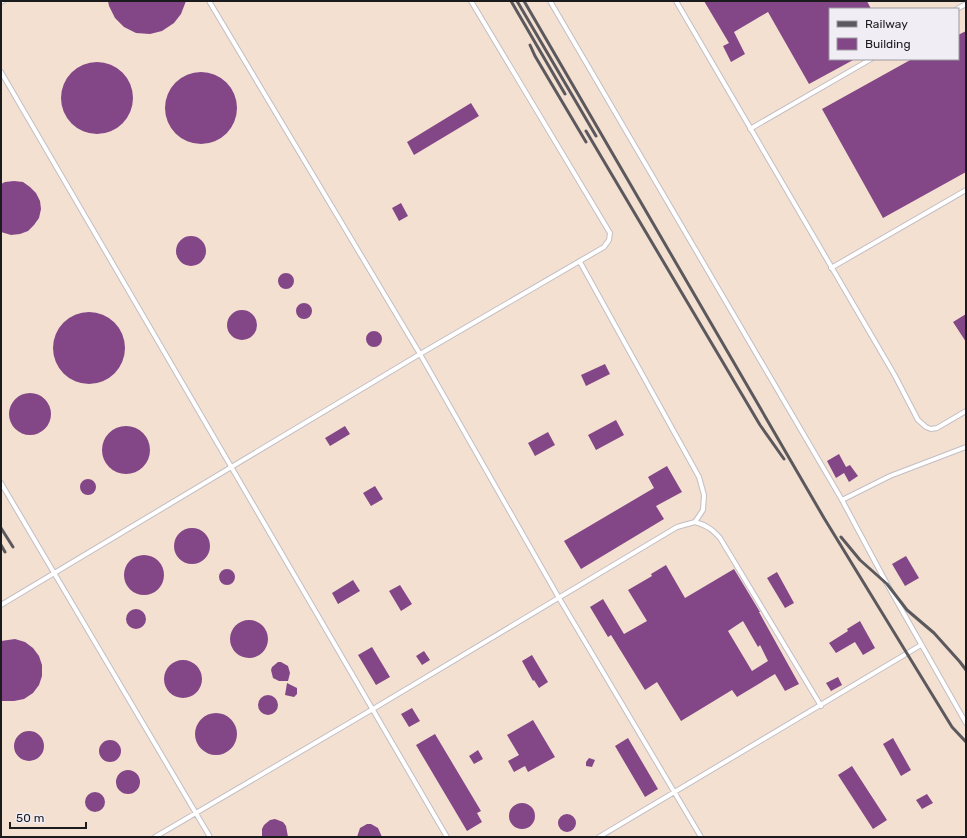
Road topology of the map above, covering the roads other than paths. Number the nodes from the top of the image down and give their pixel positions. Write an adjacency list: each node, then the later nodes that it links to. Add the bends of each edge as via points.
1 (209, 1): 11 (lane)
2 (472, 1): 9 (lane, via 610,233 604,248)
3 (550, 1): 16 (lane)
4 (676, 1): 7 (lane)
5 (869, 60): 7 (lane)
6 (1, 72): 14 (lane)
7 (750, 129): 10 (lane)
8 (966, 190): 10 (lane)
9 (580, 262): 11 (lane); 17 (lane, via 699,477 704,495 703,510)
10 (831, 268): 12 (lane, via 921,424 931,429 937,428)
11 (420, 354): 14 (lane); 19 (lane)
12 (966, 411)
13 (966, 447): 16 (lane, via 890,476)
14 (231, 466): 18 (lane); 23 (lane)
15 (1, 483): 18 (lane)
16 (842, 500): 21 (lane)
17 (695, 522): 19 (lane, via 677,527); 22 (lane, via 713,530 720,538)
18 (54, 573): 20 (lane); 26 (lane)
19 (559, 598): 23 (lane); 25 (lane)
20 (1, 605)
21 (921, 645): 22 (lane); 24 (lane)
22 (821, 706): 25 (lane)
23 (373, 709): 26 (lane); 29 (lane)
24 (966, 723)
25 (674, 791): 30 (lane); 31 (lane)
26 (196, 813): 27 (lane); 28 (lane)
27 (155, 837)
28 (210, 837)
29 (447, 837)
30 (599, 837)
31 (701, 837)

